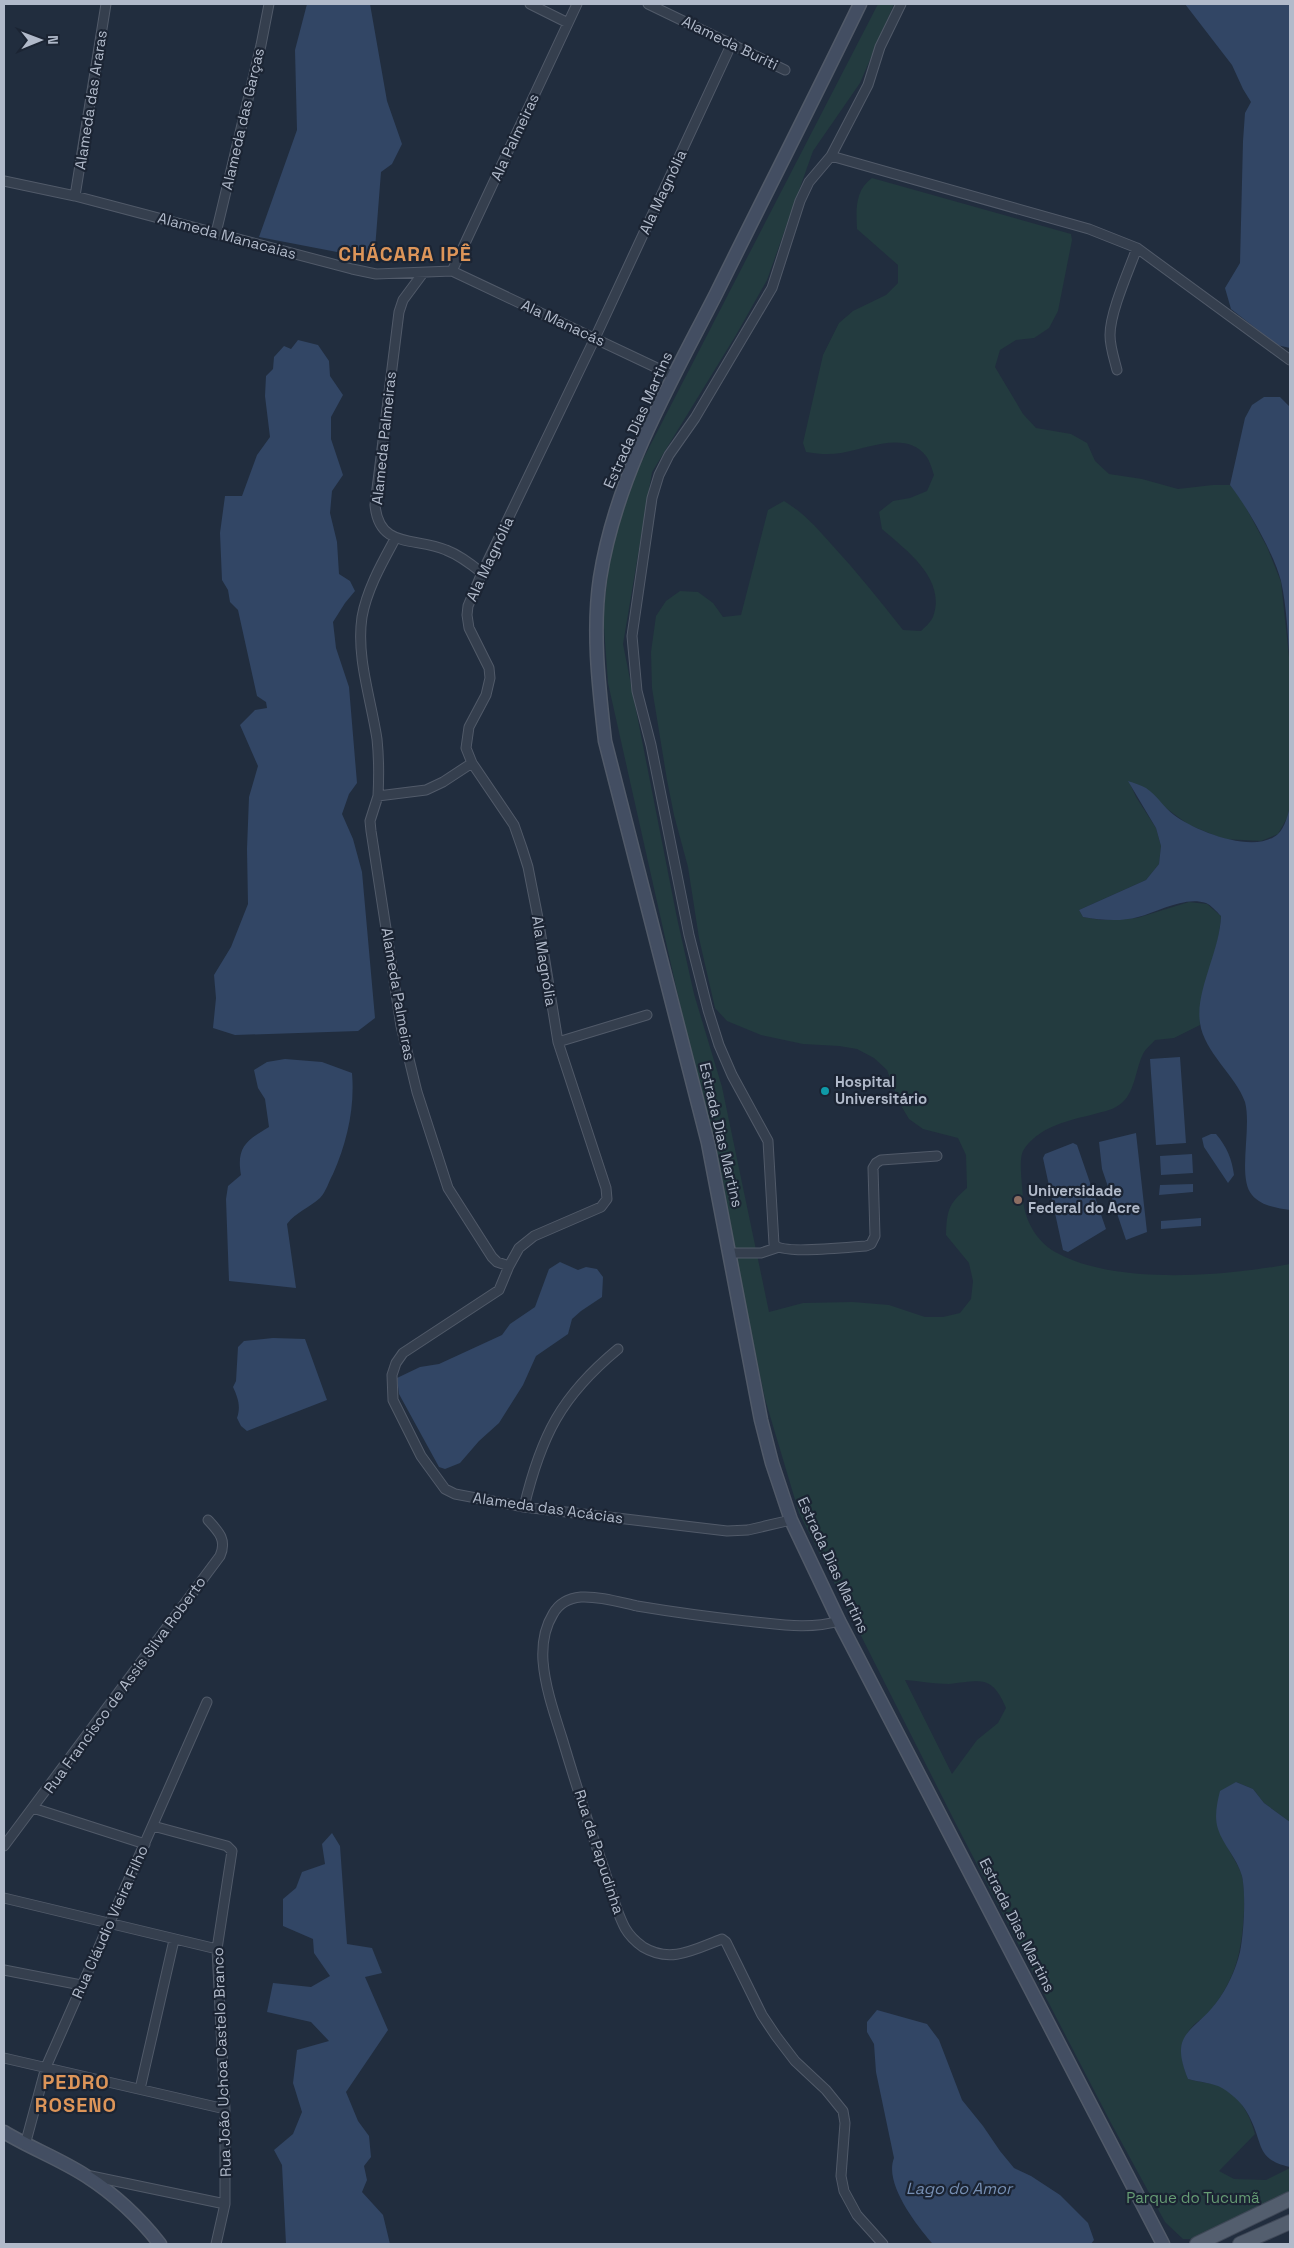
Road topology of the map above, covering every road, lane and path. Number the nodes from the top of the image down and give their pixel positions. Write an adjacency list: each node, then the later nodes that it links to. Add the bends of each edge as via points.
1 (106, 4): 13 (street, Alameda das Araras)
2 (269, 4): 14 (street, Alameda das Garças)
3 (530, 4): 8 (street)
4 (577, 4): 8 (street, Ala Palmeiras)
5 (648, 4): 9 (street, Alameda Buriti)
6 (860, 4): 21 (street, Estrada Dias Martins)
7 (901, 4): 11 (street, via 880,47 868,86)
8 (568, 23): 16 (street, Ala Palmeiras)
9 (732, 43): 10 (street, Alameda Buriti); 18 (street, Ala Magnólia)
10 (785, 70)
11 (831, 156): 15 (street, via 1089,229); 30 (street, via 809,182 800,200 772,288 762,307 659,475 652,498 632,636 637,692 708,1010 732,1075 768,1141)
12 (4, 181): 13 (street, Alameda Manacaias)
13 (75, 196): 14 (street, Alameda Manacaias)
14 (216, 233): 17 (street, Alameda Manacaias, via 376,274)
15 (1137, 248): 19 (street); 20 (street, via 1110,333)
16 (452, 271): 17 (street, Alameda Manacaias); 18 (street, Ala Manacás)
17 (423, 272): 22 (street, Alameda Palmeiras, via 403,300 400,312 375,505 379,524)
18 (595, 338): 21 (street, Ala Manacás); 23 (street, Ala Magnólia)
19 (1290, 360)
20 (1117, 370)
21 (674, 376): 31 (street, Estrada Dias Martins, via 637,454 612,526 600,578 599,682 605,741 686,1052)
22 (395, 539): 23 (street, via 446,550); 25 (street, Alameda Palmeiras, via 362,616 362,656 376,738)
23 (482, 573): 24 (street, Ala Magnólia, via 467,615 469,628 489,668 490,678 486,695 469,727 466,748)
24 (472, 763): 25 (street, via 426,790); 27 (street, Ala Magnólia, via 514,825 528,867)
25 (378, 796): 32 (street, Alameda Palmeiras, via 370,821 371,832 401,1026 417,1092 452,1196 492,1257)
26 (647, 1015): 27 (street)
27 (558, 1042): 29 (street, Ala Magnólia)
28 (938, 1156): 30 (street, via 876,1163 873,1168 875,1236 871,1244 800,1250)
29 (602, 1177): 32 (street, Alameda das Acácias, via 607,1199 601,1207 534,1236 519,1248)
30 (776, 1248): 31 (street, via 761,1253)
31 (730, 1253): 36 (street, Estrada Dias Martins, via 761,1420)
32 (509, 1266): 34 (street, Alameda das Acácias, via 504,1283 490,1298 403,1353 392,1375 391,1388 393,1400 421,1456 445,1489 455,1494)
33 (618, 1349): 34 (street, via 581,1383 551,1426 532,1473)
34 (524, 1507): 36 (street, Alameda das Acácias, via 727,1531 748,1530)
35 (208, 1520): 39 (street, Rua Francisco de Assis Silva Roberto, via 222,1537 220,1556)
36 (791, 1520): 37 (street, Estrada Dias Martins)
37 (840, 1621): 61 (street, Rua da Papudinha, via 796,1626 583,1597 571,1599 554,1612 544,1641 543,1660 546,1684 610,1891 626,1930 651,1952 670,1955 686,1954 722,1939 726,1942 776,2036 843,2111 841,2176 844,2191 857,2215); 62 (street, Estrada Dias Martins)
38 (207, 1702): 40 (street, Rua Cláudio Vieira Filho)
39 (33, 1808): 41 (street); 42 (street, Rua Francisco de Assis Silva Roberto)
40 (153, 1826): 41 (street, Rua Cláudio Vieira Filho); 46 (street, Rua João Uchoa Castelo Branco, via 227,1846 232,1851)
41 (145, 1844): 44 (street, Rua Cláudio Vieira Filho)
42 (4, 1846)
43 (4, 1898): 44 (street)
44 (109, 1924): 45 (street); 48 (street, Rua Cláudio Vieira Filho)
45 (174, 1940): 46 (street); 51 (street)
46 (217, 1950): 52 (street, Rua João Uchoa Castelo Branco)
47 (4, 1970): 48 (street)
48 (81, 1985): 50 (street, Rua Cláudio Vieira Filho)
49 (4, 2058): 50 (street)
50 (46, 2067): 51 (street); 54 (street, Rua Cláudio Vieira Filho)
51 (140, 2089): 52 (street)
52 (224, 2109): 57 (street, Rua João Uchoa Castelo Branco)
53 (4, 2132): 54 (street)
54 (25, 2145): 55 (street)
55 (85, 2175): 57 (street); 59 (street, via 137,2217)
56 (1290, 2199): 63 (main road)
57 (225, 2204): 60 (street, Rua João Uchoa Castelo Branco)
58 (1290, 2222): 64 (main road)
59 (160, 2244)
60 (216, 2244)
61 (883, 2244)
62 (1163, 2244)
63 (1197, 2244)
64 (1240, 2244)

